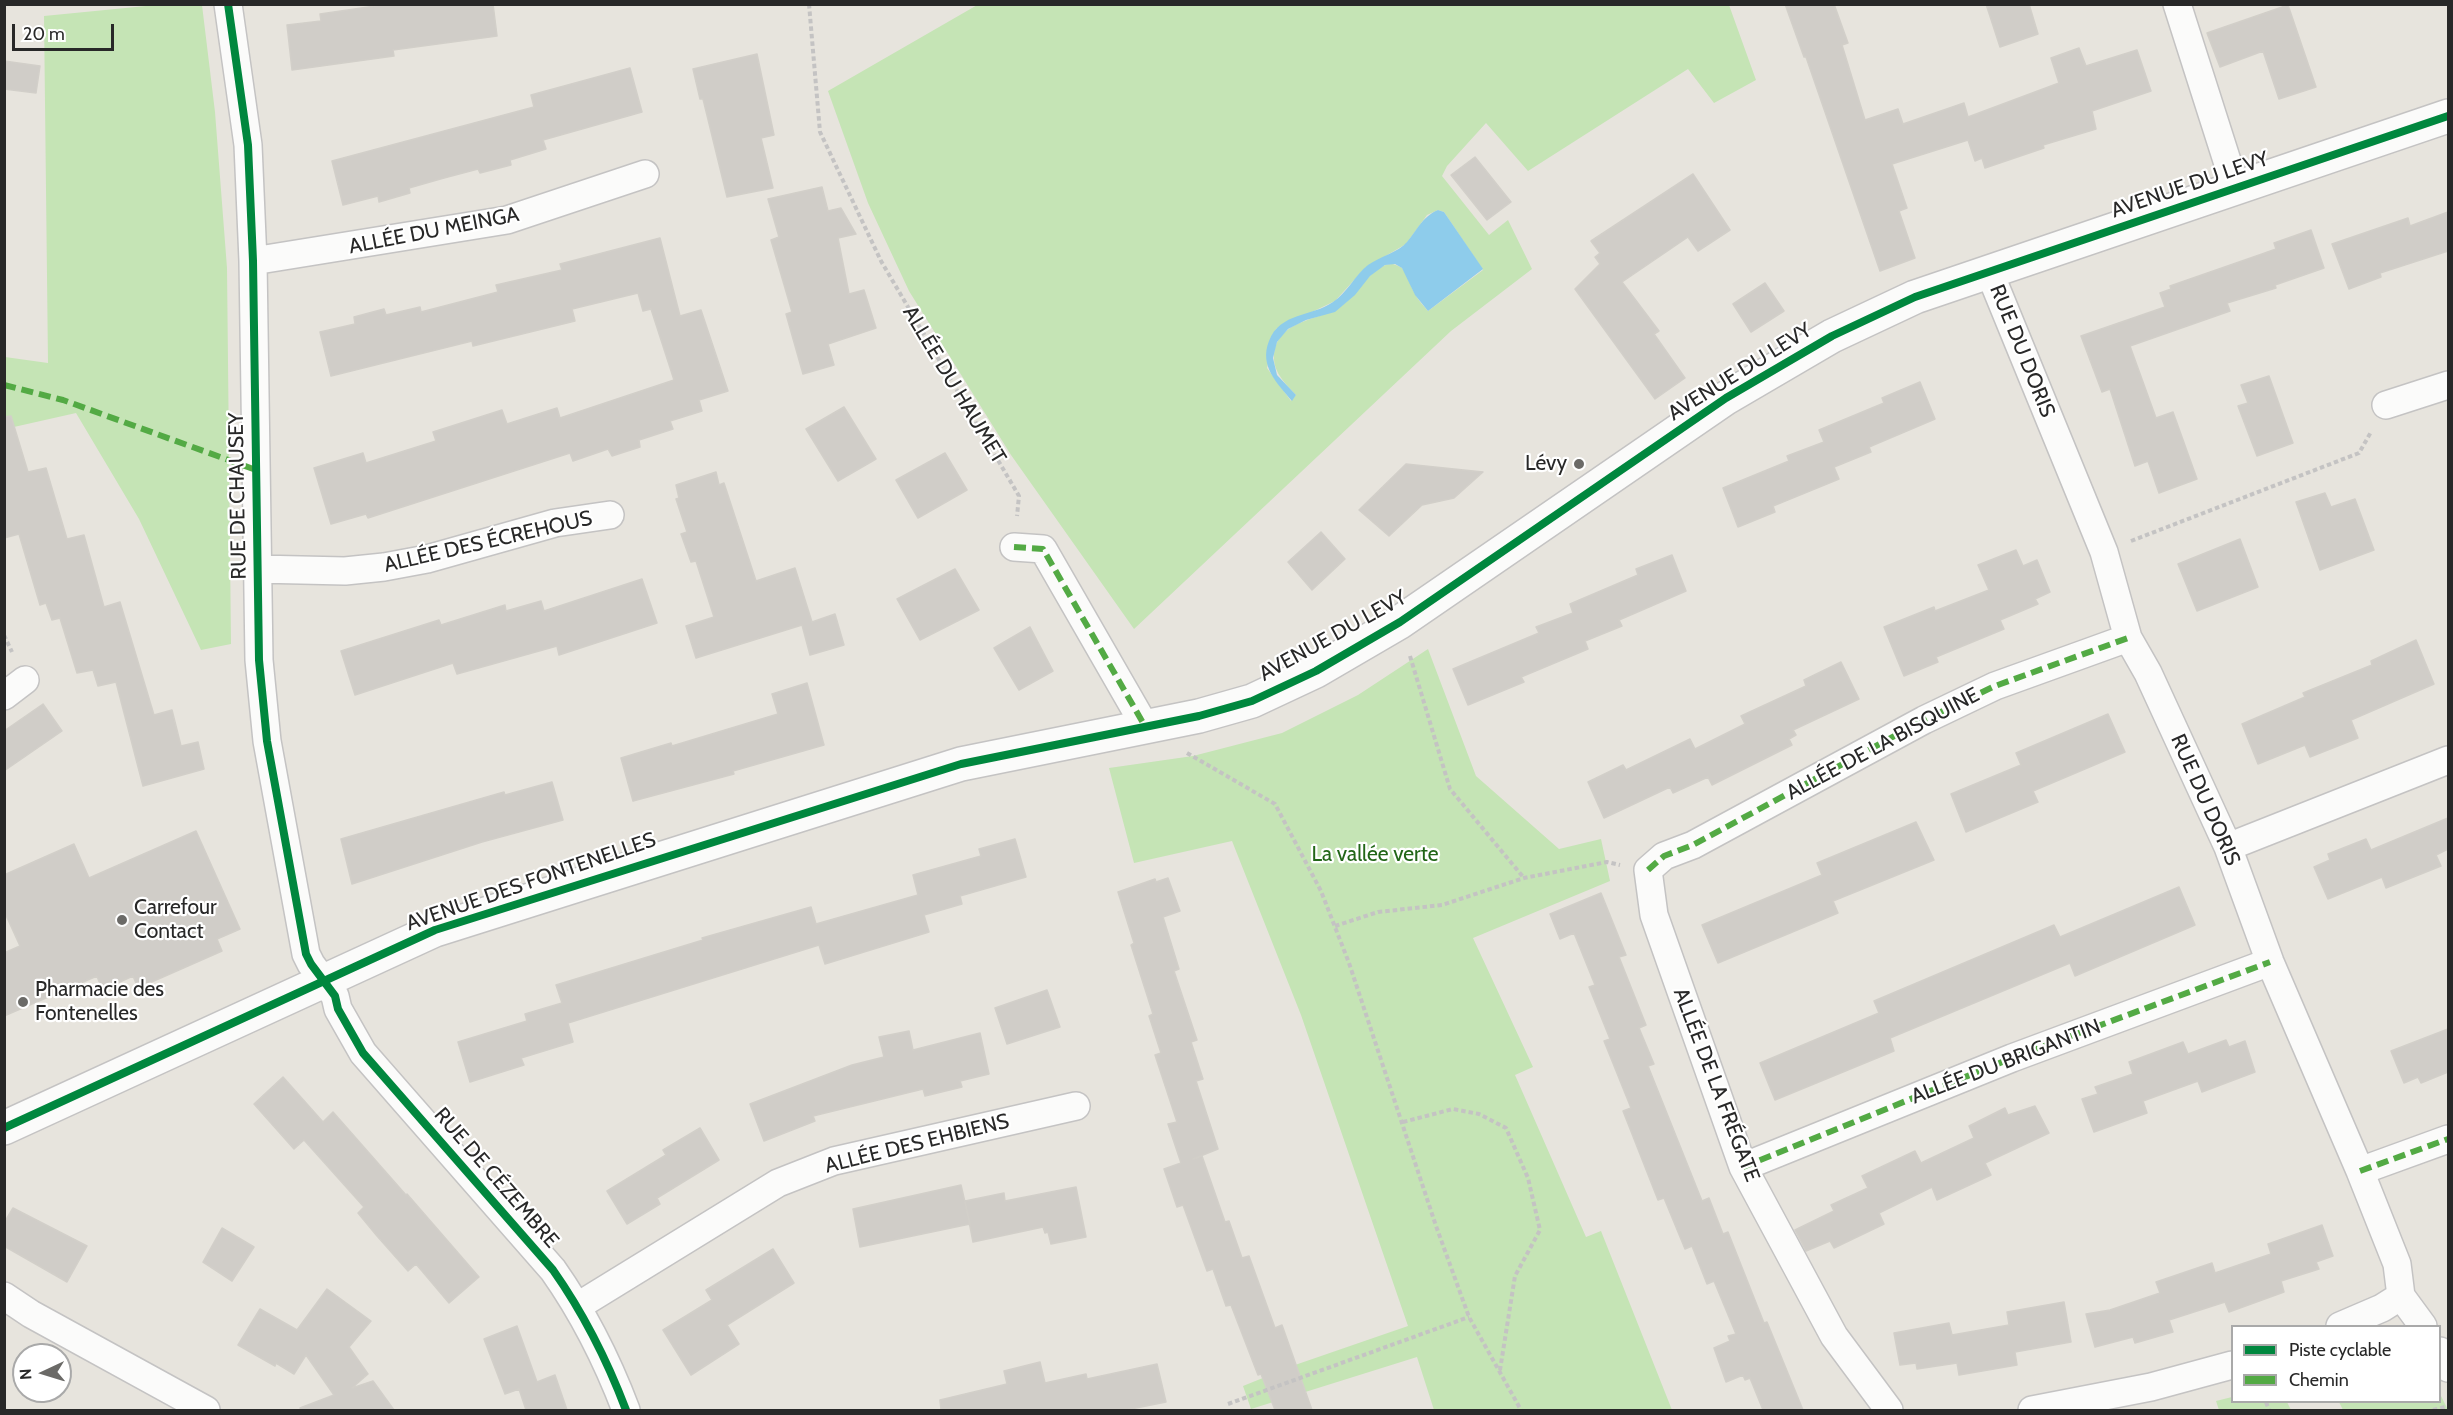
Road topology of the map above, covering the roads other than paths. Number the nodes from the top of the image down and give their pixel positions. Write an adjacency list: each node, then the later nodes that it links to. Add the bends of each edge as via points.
1 (228, 4): 6 (street, RUE DE CHAUSEY, via 248,145)
2 (2177, 4): 5 (street)
3 (2448, 116): 5 (street, AVENUE DU LEVY)
4 (645, 174): 6 (street, ALLÉE DU MEINGA, via 507,220)
5 (2236, 189): 7 (street, AVENUE DU LEVY)
6 (253, 261): 12 (street, RUE DE CHAUSEY)
7 (1989, 271): 13 (street, RUE DU DORIS, via 2104,552); 14 (street, AVENUE DU LEVY, via 1915,297 1832,336 1746,387 1400,622 1316,671 1252,700)
8 (2448, 385): 9 (street)
9 (2386, 405)
10 (610, 515): 12 (street, ALLÉE DES ÉCREHOUS, via 555,523 384,567)
11 (1014, 547): 14 (street, via 1043,549)
12 (257, 569): 20 (street, RUE DE CHAUSEY, via 258,660 267,741 306,954)
13 (2128, 638): 17 (street, RUE DU DORIS); 18 (street, ALLÉE DE LA BISQUINE, via 1995,686 1924,720 1693,845 1664,856)
14 (1146, 728): 15 (street, AVENUE DU LEVY)
15 (1057, 744): 20 (street, AVENUE DES FONTENELLES, via 950,767 551,892 435,930)
16 (2448, 760): 17 (street)
17 (2228, 847): 19 (street, RUE DU DORIS)
18 (1648, 870): 24 (street, ALLÉE DE LA FRÉGATE, via 1654,915)
19 (2270, 962): 24 (street, ALLÉE DU BRIGANTIN, via 2012,1058); 25 (street, RUE DU DORIS)
20 (323, 980): 22 (street, AVENUE DES FONTENELLES); 28 (street, RUE DE CÉZEMBRE, via 363,1053 553,1270)
21 (1076, 1106): 28 (street, ALLÉE DES EHBIENS, via 825,1165 778,1183)
22 (4, 1128)
23 (2448, 1139): 25 (street)
24 (1743, 1167): 34 (street, ALLÉE DE LA FRÉGATE, via 1834,1336)
25 (2360, 1171): 27 (street, RUE DU DORIS, via 2397,1264)
26 (4, 1296): 32 (street)
27 (2401, 1296): 29 (street); 30 (street, RUE DU DORIS)
28 (578, 1305): 33 (street, RUE DE CÉZEMBRE, via 612,1372)
29 (2342, 1325)
30 (2422, 1325)
31 (2231, 1365): 35 (street, via 2151,1387)
32 (206, 1410)
33 (626, 1410)
34 (1889, 1410)
35 (2032, 1410)

